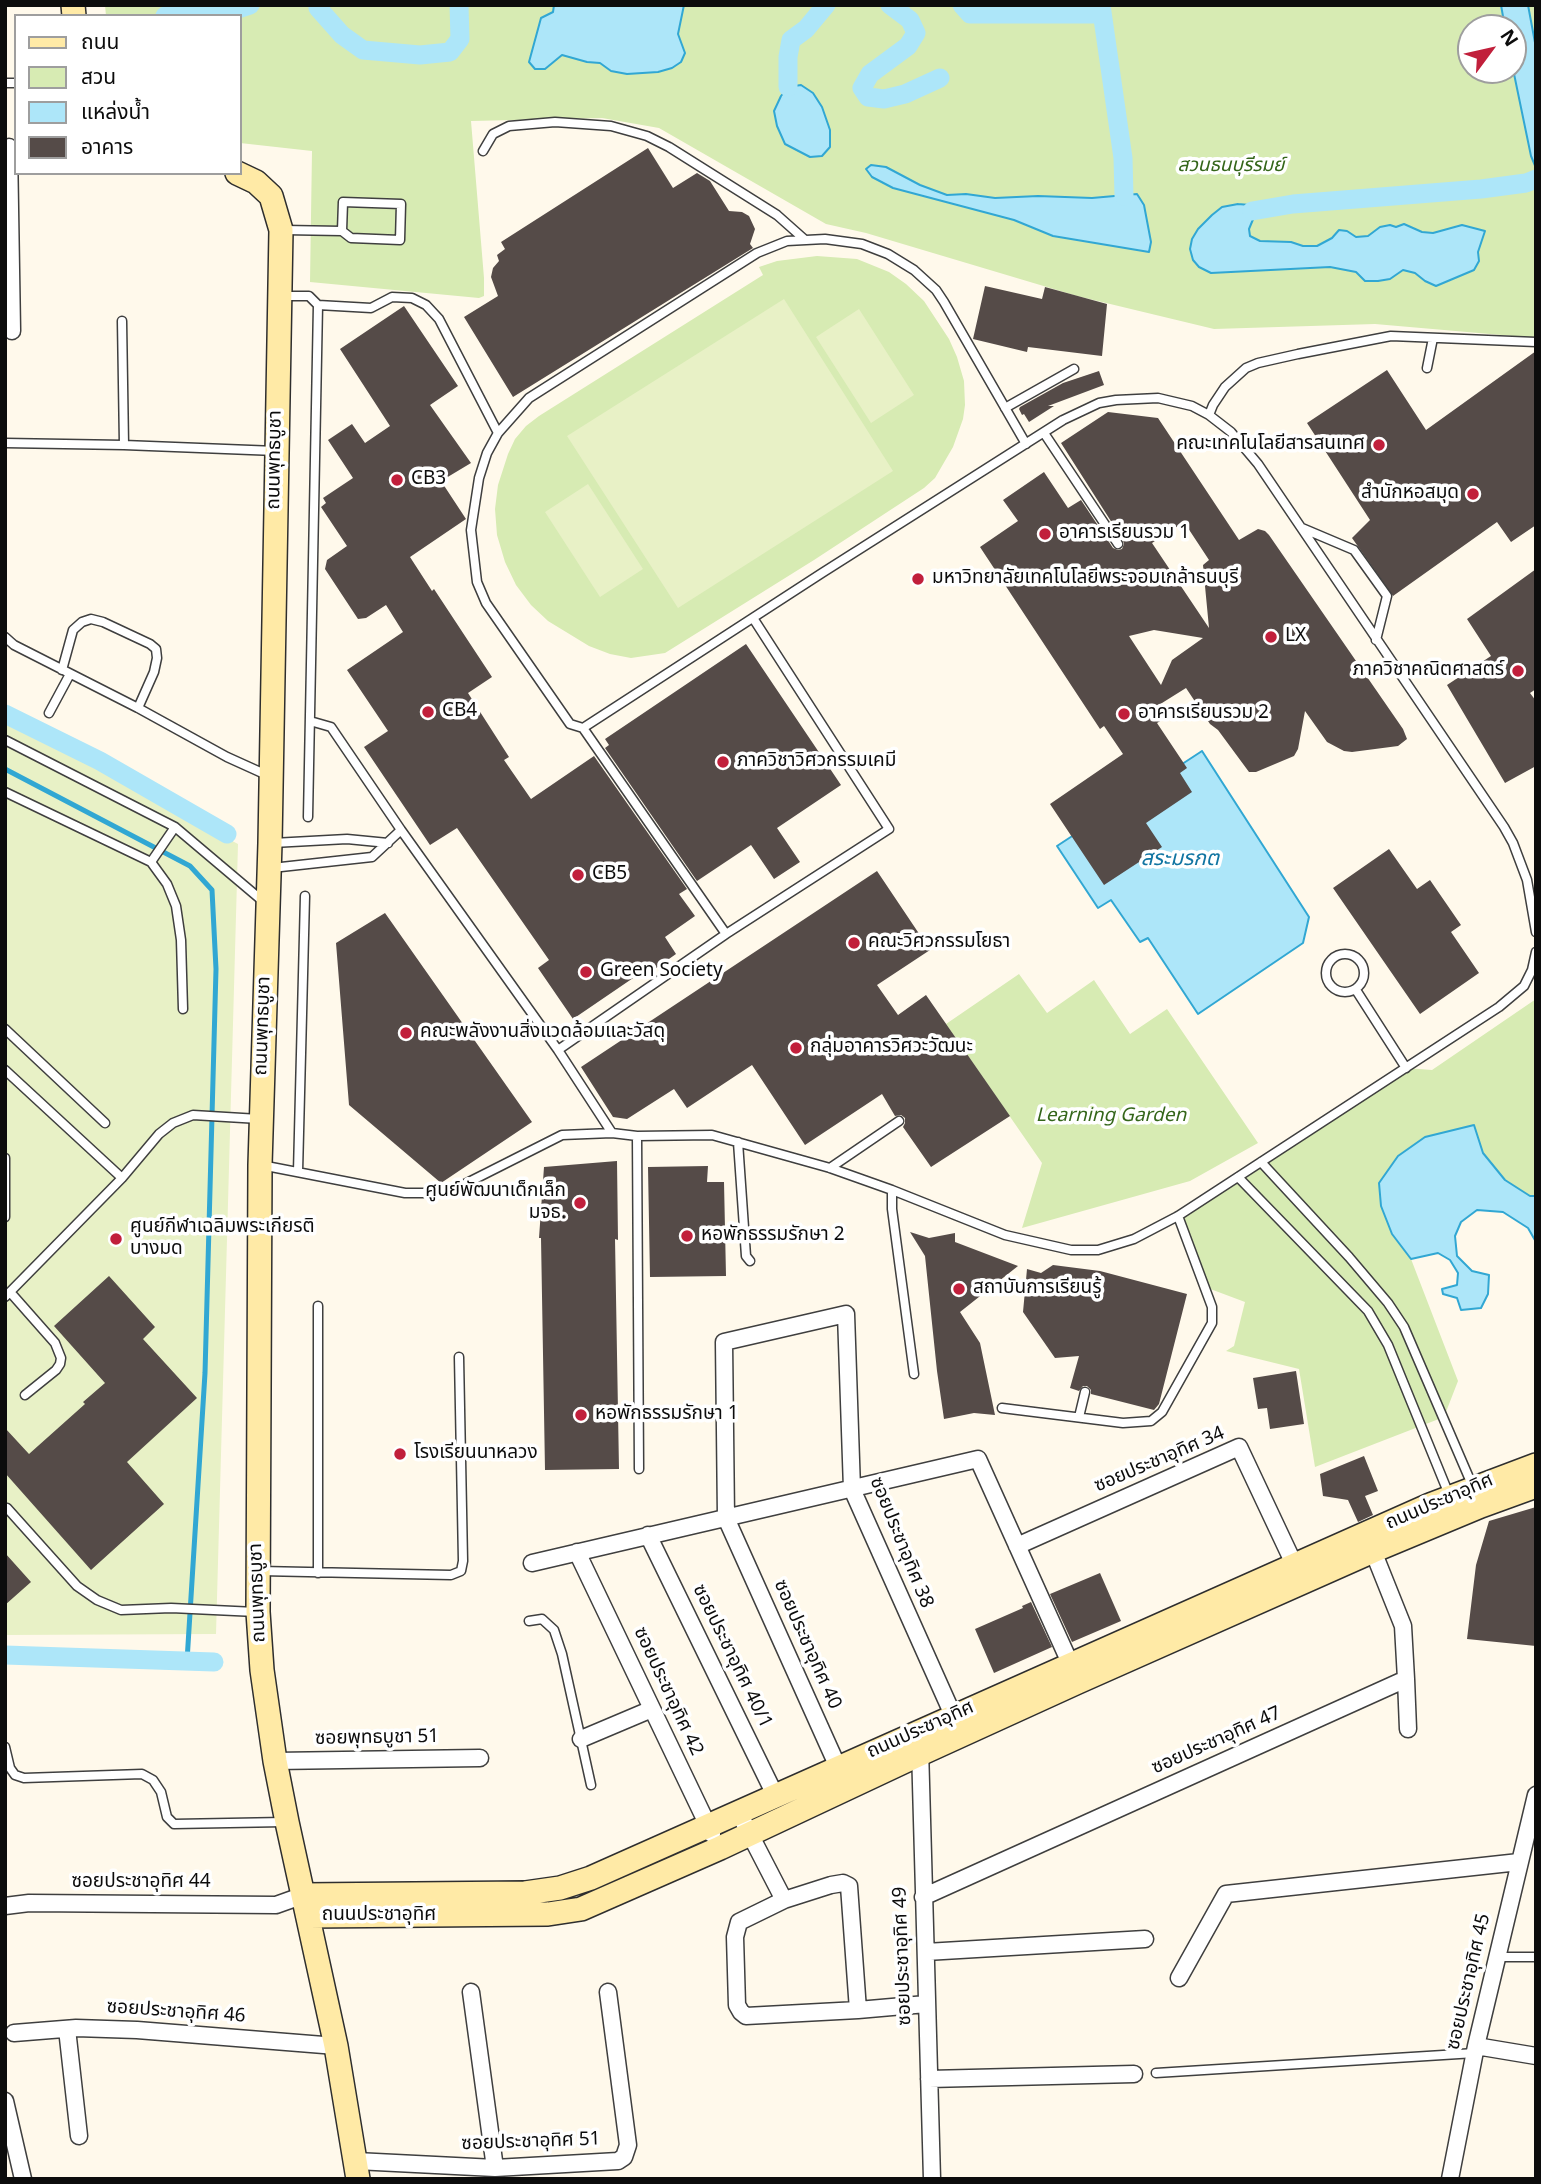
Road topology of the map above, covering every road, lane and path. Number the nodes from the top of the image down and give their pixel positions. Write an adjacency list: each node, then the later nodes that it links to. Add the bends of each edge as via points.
1 (10, 147): 10 (street)
2 (483, 152): 6 (lane, via 492,134 509,126 555,122 611,126 669,147 777,215)
3 (241, 175): 4 (main road, ถนนพุทธบูชา, via 271,196)
4 (281, 230): 5 (lane); 7 (main road, ถนนพุทธบูชา)
5 (342, 231): 5 (lane, via 343,202 401,204 400,240 351,238)
6 (804, 239): 15 (lane, via 862,244 914,270 944,302); 17 (lane, via 757,253 529,398)
7 (279, 296): 8 (lane, via 309,296); 22 (main road, ถนนพุทธบูชา)
8 (318, 305): 17 (lane, via 371,308 392,297 412,298 426,305 439,319); 31 (lane)
9 (122, 321): 21 (lane)
10 (12, 331)
11 (1433, 338): 12 (lane); 13 (lane); 16 (lane, via 1376,338 1258,363 1245,368 1225,387)
12 (1536, 342)
13 (1426, 368)
14 (1074, 369): 15 (lane)
15 (1005, 408): 20 (lane)
16 (1209, 415): 18 (lane, via 1158,398 1116,400 1099,403); 23 (lane, via 1231,432 1258,464)
17 (498, 433): 32 (lane, via 479,478 471,530 477,582 486,603 570,724)
18 (1044, 433): 20 (lane); 24 (lane)
19 (5, 443): 21 (lane)
20 (1026, 444): 25 (lane)
21 (124, 445): 22 (lane)
22 (276, 451): 34 (main road, ถนนพุทธบูชา)
23 (1302, 528): 27 (lane); 27 (lane, via 1354,550 1387,596)
24 (1118, 544)
25 (753, 618): 32 (lane); 46 (lane, via 889,829)
26 (5, 637): 28 (lane)
27 (1376, 640): 45 (lane, via 1513,843 1527,880)
28 (66, 672): 29 (lane); 29 (lane, via 74,630 82,622 103,622 150,643 157,658); 30 (lane)
29 (138, 708): 34 (lane, via 226,757)
30 (49, 713)
31 (310, 722): 36 (lane); 38 (lane, via 331,727)
32 (583, 728): 46 (lane)
33 (5, 740): 37 (lane)
34 (271, 776): 40 (main road, ถนนพุทธบูชา)
35 (5, 792): 41 (lane)
36 (308, 817)
37 (175, 827): 41 (lane); 44 (lane)
38 (401, 830): 39 (lane); 52 (lane)
39 (388, 842): 40 (lane); 42 (lane, via 372,857)
40 (270, 843): 42 (main road, ถนนพุทธบูชา)
41 (151, 862): 50 (lane, via 176,906)
42 (269, 868): 44 (main road, ถนนพุทธบูชา)
43 (305, 896): 65 (lane)
44 (268, 906): 55 (main road, ถนนพุทธบูชา)
45 (1536, 932)
46 (726, 934): 52 (lane)
47 (1536, 952): 48 (lane)
48 (1534, 970): 53 (lane, via 1524,986 1499,1007)
49 (1356, 990): 49 (lane, via 1337,991 1328,982 1326,970 1332,958 1344,954 1361,961 1365,973); 53 (lane)
50 (183, 1009)
51 (5, 1029): 57 (lane)
52 (558, 1050): 58 (lane)
53 (1406, 1068): 62 (lane)
54 (5, 1070): 67 (lane)
55 (262, 1119): 63 (main road, ถนนพุทธบูชา); 67 (lane, via 193,1115 173,1123)
56 (899, 1121): 64 (lane)
57 (105, 1123)
58 (612, 1133): 59 (lane); 65 (lane, via 562,1135 451,1192 405,1193)
59 (637, 1136): 60 (lane, via 712,1135); 81 (lane)
60 (738, 1142): 64 (lane); 71 (lane)
61 (5, 1158): 70 (lane)
62 (1261, 1162): 66 (lane); 84 (lane, via 1349,1256 1404,1327)
63 (260, 1165): 65 (lane); 94 (main road, ถนนพุทธบูชา)
64 (830, 1168): 68 (lane)
65 (299, 1172)
66 (1238, 1177): 69 (lane); 85 (lane, via 1368,1311 1388,1345)
67 (122, 1178): 72 (lane)
68 (892, 1190): 69 (lane, via 1006,1235 1071,1250 1118,1246); 75 (lane)
69 (1178, 1216): 79 (lane, via 1212,1307 1212,1323 1162,1412 1151,1421 1123,1423)
70 (5, 1217)
71 (750, 1261)
72 (7, 1295): 77 (lane, via 55,1343 61,1358 56,1370)
73 (318, 1306): 95 (lane)
74 (459, 1357): 95 (lane, via 461,1571 451,1575)
75 (914, 1374)
76 (1085, 1392): 79 (lane)
77 (25, 1395)
78 (1002, 1408): 79 (lane)
79 (1079, 1417)
80 (1536, 1465): 84 (main road, ถนนประชาอุทิศ)
81 (639, 1469)
82 (1536, 1486): 84 (main road, ถนนประชาอุทิศ)
83 (852, 1489): 87 (street); 87 (street, ซอยประชาอุทิศ 38, via 846,1314 724,1342); 89 (street, via 978,1459); 101 (street, ซอยประชาอุทิศ 38)
84 (1477, 1497): 85 (main road, ถนนประชาอุทิศ)
85 (1453, 1507): 90 (main road, ถนนประชาอุทิศ); 93 (main road, ถนนประชาอุทิศ)
86 (7, 1508): 96 (lane, via 77,1586 121,1610)
87 (726, 1518): 88 (street); 108 (street, ซอยประชาอุทิศ 40)
88 (648, 1535): 91 (street); 111 (street, ซอยประชาอุทิศ 40/1)
89 (1017, 1546): 93 (street, ซอยประชาอุทิศ 34, via 1239,1447); 98 (street)
90 (1373, 1551): 98 (main road, ถนนประชาอุทิศ); 99 (street, via 1403,1626)
91 (577, 1552): 92 (street); 100 (street, ซอยประชาอุทิศ 42)
92 (532, 1563)
93 (1295, 1566): 98 (main road, ถนนประชาอุทิศ)
94 (257, 1571): 95 (lane); 96 (main road, ถนนพุทธบูชา)
95 (318, 1573)
96 (258, 1612): 107 (main road, ถนนพุทธบูชา)
97 (530, 1621): 103 (lane, via 542,1619 554,1630)
98 (1074, 1673): 101 (main road, ถนนประชาอุทิศ)
99 (1406, 1679): 102 (street); 118 (street, ซอยประชาอุทิศ 47)
100 (652, 1710): 103 (street); 114 (street, ซอยประชาอุทิศ 42)
101 (958, 1726): 104 (main road, ถนนประชาอุทิศ)
102 (1408, 1729)
103 (580, 1739): 109 (lane)
104 (920, 1742): 108 (main road, ถนนประชาอุทิศ); 118 (street, ซอยประชาอุทิศ 49)
105 (5, 1747): 113 (lane, via 10,1768 24,1778 142,1774 153,1780 174,1824)
106 (480, 1759): 107 (street, ซอยพุทธบูชา 51)
107 (275, 1761): 113 (main road, ถนนพุทธบูชา)
108 (843, 1778): 111 (main road, ถนนประชาอุทิศ); 115 (main road, ถนนประชาอุทิศ)
109 (591, 1785)
110 (1536, 1795): 117 (street, ซอยประชาอุทิศ 45)
111 (776, 1797): 112 (main road, ถนนประชาอุทิศ)
112 (738, 1813): 114 (main road, ถนนประชาอุทิศ); 115 (street)
113 (287, 1822): 121 (main road, ถนนพุทธบูชา)
114 (708, 1827): 116 (street, ซอยประชาอุทิศ 42); 121 (main road, ถนนประชาอุทิศ, via 591,1878 544,1891)
115 (750, 1834): 116 (main road, ถนนประชาอุทิศ); 119 (street)
116 (720, 1848): 121 (main road, ถนนประชาอุทิศ, via 565,1913)
117 (1519, 1862): 124 (street, ซอยประชาอุทิศ 45); 126 (street, via 1226,1894)
118 (923, 1897): 123 (street, ซอยประชาอุทิศ 49)
119 (784, 1900): 130 (street, via 831,1885 849,1886); 130 (street, via 739,1922 735,1937 739,2009 753,2017)
120 (5, 1906): 121 (street, ซอยประชาอุทิศ 44)
121 (307, 1906): 133 (main road, ถนนประชาอุทิศ)
122 (1145, 1939): 123 (street)
123 (926, 1952): 129 (street, ซอยประชาอุทิศ 49)
124 (1496, 1957): 125 (lane); 134 (street, ซอยประชาอุทิศ 45)
125 (1536, 1957)
126 (1179, 1978)
127 (471, 1992): 142 (street)
128 (608, 1992): 142 (street, ซอยประชาอุทิศ 51, via 627,2140 624,2157)
129 (926, 2004): 130 (street); 138 (street, ซอยประชาอุทิศ 49)
130 (858, 2010)
131 (67, 2029): 132 (street, ซอยประชาอุทิศ 46); 133 (street, ซอยประชาอุทิศ 46); 140 (street)
132 (14, 2033)
133 (336, 2046): 143 (main road, ถนนประชาอุทิศ)
134 (1476, 2049): 135 (street); 136 (lane); 146 (street, ซอยประชาอุทิศ 45)
135 (1536, 2056)
136 (1156, 2073)
137 (1134, 2074): 138 (street)
138 (929, 2079): 145 (street, ซอยประชาอุทิศ 49)
139 (5, 2101): 141 (street)
140 (79, 2136)
141 (11, 2149): 144 (street)
142 (495, 2168): 143 (street, ซอยประชาอุทิศ 51)
143 (357, 2170)
144 (23, 2179)
145 (932, 2179)
146 (1450, 2179)

